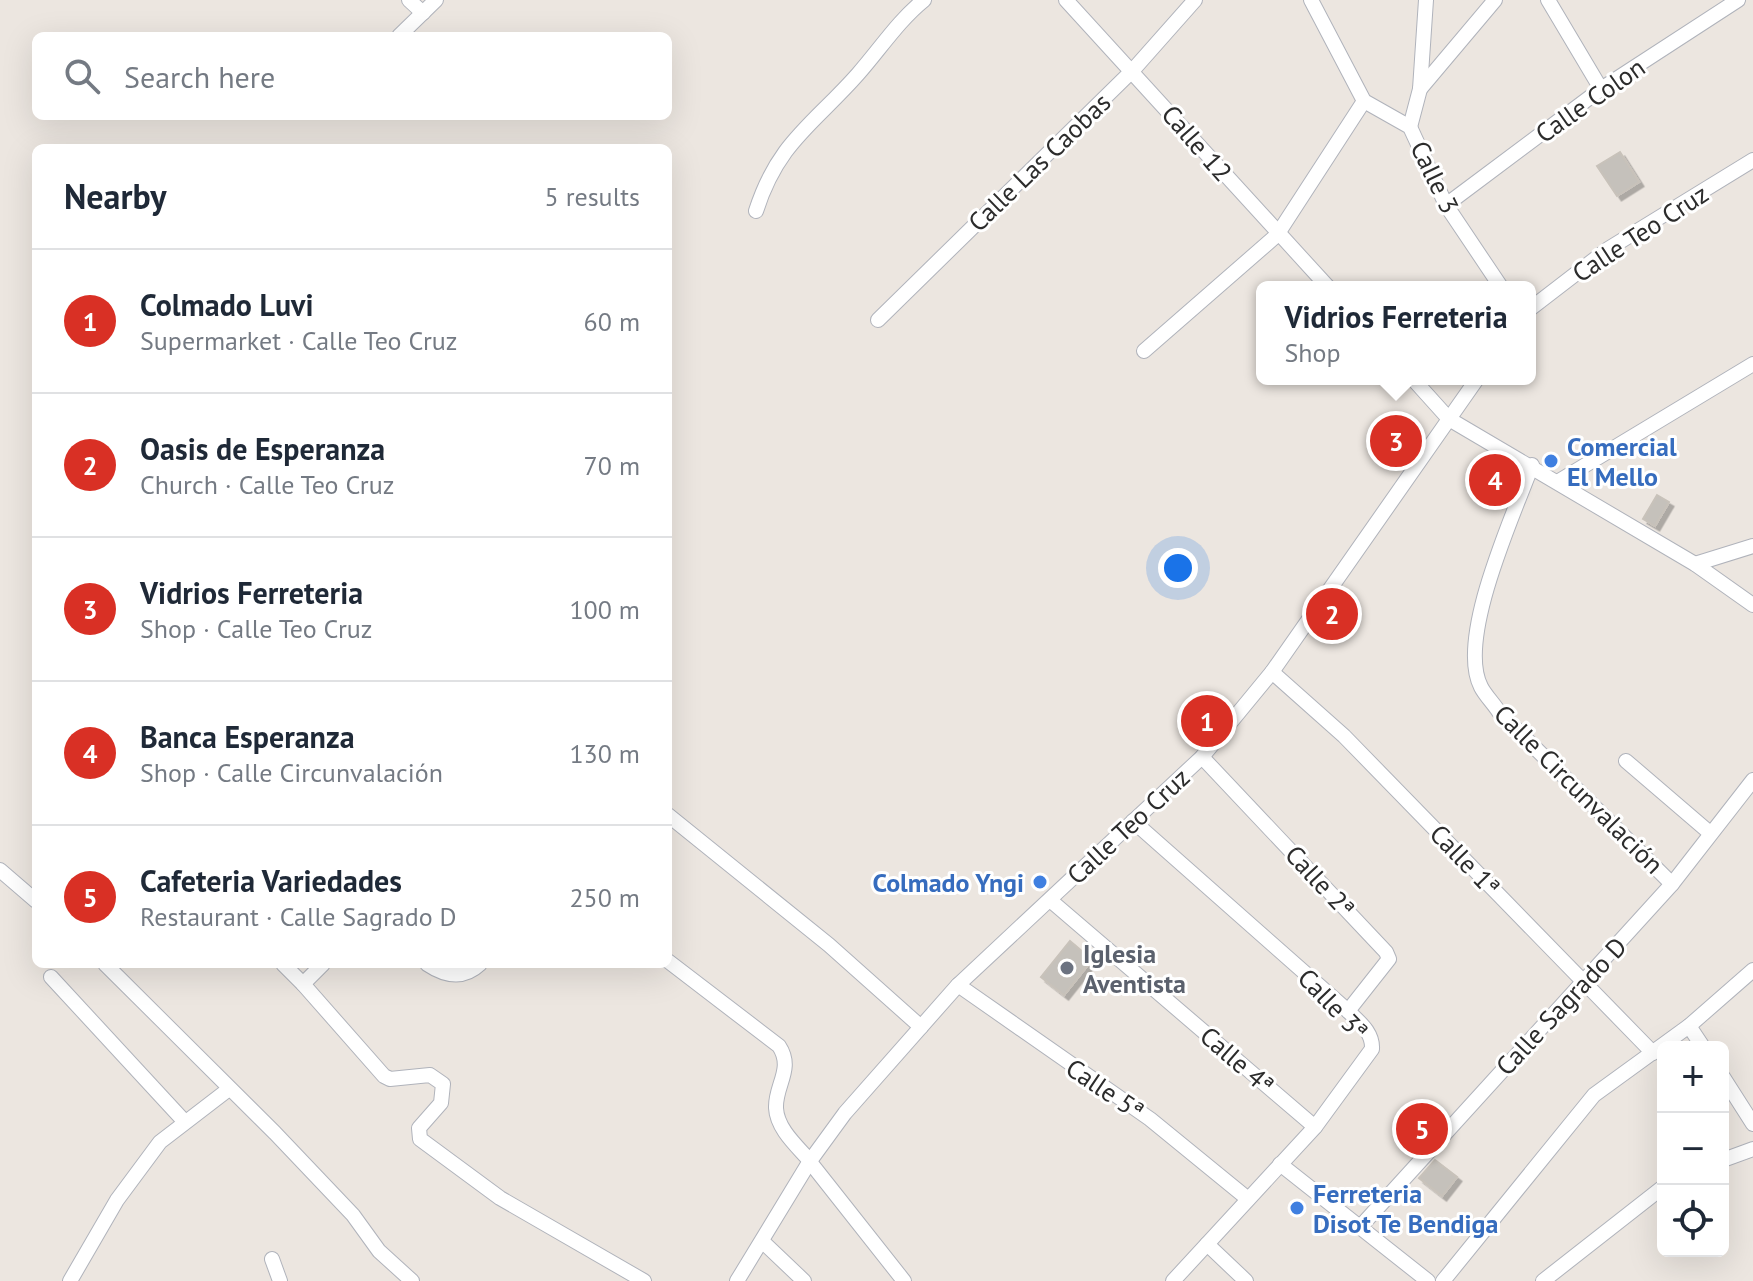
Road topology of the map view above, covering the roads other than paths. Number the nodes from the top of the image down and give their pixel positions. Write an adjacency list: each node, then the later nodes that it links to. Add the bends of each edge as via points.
1 (409, 0): 11 (street)
2 (436, 0): 11 (street)
3 (924, 0): 20 (street, via 801,129 767,176)
4 (1066, 0): 13 (street, Calle 12)
5 (1195, 0): 13 (street, Calle Las Caobas)
6 (1311, 0): 16 (street)
7 (1426, 0): 14 (street)
8 (1495, 0): 14 (street)
9 (1548, 0): 15 (street)
10 (1738, 0): 15 (street, Calle Colon)
11 (423, 13): 12 (street)
12 (403, 32)
13 (1133, 70): 21 (street, Calle 12); 25 (street, Calle Las Caobas)
14 (1420, 89): 17 (street)
15 (1601, 89): 19 (street, Calle Colon)
16 (1364, 101): 17 (street, Calle 3); 21 (street)
17 (1410, 127): 19 (street, Calle 3)
18 (1753, 160): 24 (street, Calle Teo Cruz, via 1608,249)
19 (1446, 205): 23 (street, Calle 3)
20 (756, 211)
21 (1277, 235): 22 (street, Calle 12); 26 (street)
22 (1322, 281)
23 (1497, 281)
24 (1536, 304)
25 (878, 320)
26 (1144, 351)
27 (1753, 364): 32 (street)
28 (1418, 385): 30 (street)
29 (1473, 385): 30 (street, Calle Teo Cruz)
30 (1449, 419): 31 (street); 36 (street, Calle Teo Cruz)
31 (1532, 465): 32 (street); 44 (street, Calle Circunvalación, via 1485,595 1475,640 1480,686 1499,712)
32 (1559, 481): 34 (street)
33 (1753, 546): 34 (street)
34 (1695, 564): 35 (street)
35 (1753, 605)
36 (1272, 672): 37 (street, Calle Teo Cruz); 55 (street, Calle 1ª, via 1344,736)
37 (1202, 757): 41 (street, Calle Teo Cruz); 58 (street, Calle 2ª, via 1386,952 1389,959)
38 (1626, 761): 42 (street)
39 (1753, 780): 42 (street, Calle Sagrado D)
40 (672, 818): 60 (street)
41 (1133, 821): 46 (street, Calle Teo Cruz); 58 (street, Calle 3ª)
42 (1710, 833): 44 (street, Calle Sagrado D)
43 (0, 870): 45 (street)
44 (1672, 884): 55 (street, Calle Sagrado D)
45 (32, 898)
46 (1050, 900): 57 (street, Calle Teo Cruz); 67 (street, Calle 4ª)
47 (672, 964): 70 (street, via 779,1046 786,1064 776,1110 786,1133)
48 (109, 968): 64 (street)
49 (287, 968): 56 (street)
50 (319, 968): 56 (street)
51 (436, 968): 52 (street, via 454,976)
52 (476, 968)
53 (1753, 970): 59 (street)
54 (51, 977): 65 (street)
55 (1586, 981): 62 (street, Calle 1ª); 74 (street, Calle Sagrado D)
56 (303, 984): 81 (street, via 384,1076 430,1075 443,1084 441,1103 419,1128 420,1139 500,1198)
57 (958, 985): 60 (street, Calle Teo Cruz); 73 (street, Calle 5ª, via 1150,1119)
58 (1348, 1011): 67 (street, Calle 3ª, via 1369,1034 1372,1049)
59 (1689, 1026): 61 (street); 62 (street)
60 (921, 1027): 70 (street, Calle Teo Cruz, via 845,1113)
61 (1699, 1041)
62 (1653, 1053): 88 (street, via 1594,1095)
63 (1729, 1086): 66 (street)
64 (229, 1089): 65 (street); 80 (street)
65 (184, 1121): 78 (street, via 160,1142 117,1200)
66 (1753, 1124)
67 (1315, 1127): 71 (street, Calle 3ª)
68 (1753, 1149): 69 (street)
69 (1729, 1158)
70 (810, 1162): 75 (street, Calle Teo Cruz); 84 (street)
71 (1280, 1164): 73 (street, Calle 3ª); 74 (street)
72 (1657, 1192): 89 (street)
73 (1248, 1199): 76 (street, Calle 3ª)
74 (1362, 1225): 87 (street)
75 (762, 1241): 82 (street, Calle Teo Cruz); 83 (street)
76 (1207, 1244): 85 (street, Calle 3ª); 86 (street)
77 (272, 1259): 79 (street)
78 (70, 1281)
79 (280, 1281)
80 (412, 1281)
81 (644, 1281)
82 (737, 1281)
83 (804, 1281)
84 (904, 1281)
85 (1173, 1281)
86 (1246, 1281)
87 (1428, 1281)
88 (1443, 1281)
89 (1543, 1281)

